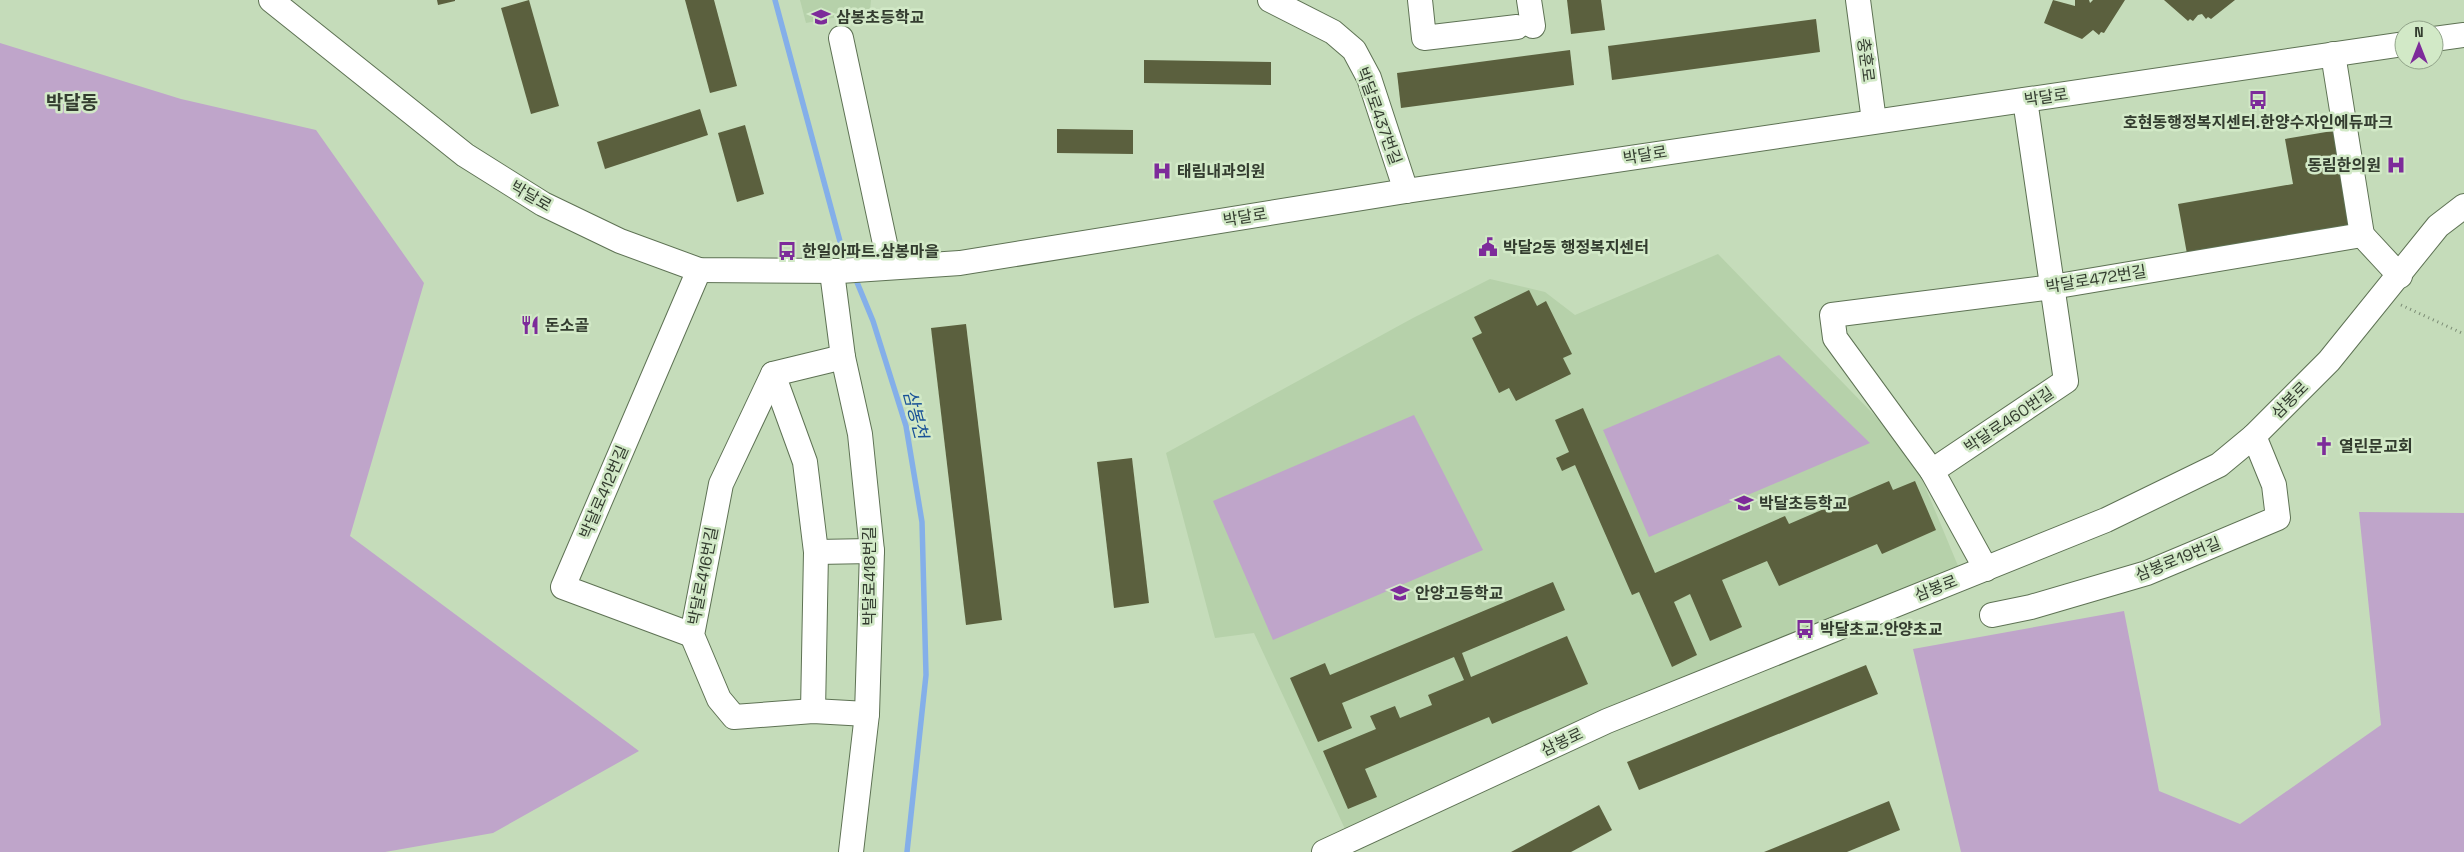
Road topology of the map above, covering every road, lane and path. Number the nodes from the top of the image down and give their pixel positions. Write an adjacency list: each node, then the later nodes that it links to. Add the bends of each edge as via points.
1 (271, 0): 17 (street, 박달로, via 465,155 491,172 543,204 620,242)
2 (1270, 0): 13 (street, 박달로437번길, via 1332,32 1354,50 1369,78)
3 (1420, 0): 4 (street, via 1424,38 1525,26)
4 (1529, 0)
5 (1858, 0): 12 (street, 충훈로)
6 (2464, 35): 8 (street)
7 (841, 38): 16 (street)
8 (2444, 38)
9 (2394, 45): 10 (street, 박달로)
10 (2333, 54): 11 (street, 박달로); 15 (street)
11 (2025, 100): 12 (street, 박달로); 20 (street, 박달로460번길)
12 (1874, 121): 13 (street, 박달로)
13 (1406, 191): 16 (street, 박달로, via 960,263)
14 (2464, 206): 19 (street, 삼봉로, via 2438,226)
15 (2362, 235): 19 (street); 20 (street, 박달로472번길)
16 (888, 267): 18 (street, 박달로)
17 (699, 270): 18 (street, 박달로); 31 (street, 박달로412번길, via 563,587)
18 (836, 271): 23 (street, 박달로418번길)
19 (2400, 276): 21 (street, 삼봉로)
20 (2052, 287): 26 (street, 박달로460번길, via 2066,382); 26 (street, 박달로472번길, via 1832,315 1835,338)
21 (2384, 296): 22 (path); 25 (street, 삼봉로, via 2329,361)
22 (2464, 334)
23 (843, 357): 24 (street); 27 (street, 박달로418번길, via 860,434)
24 (773, 374): 28 (street, via 805,462); 31 (street, 박달로416번길, via 721,484)
25 (2254, 436): 29 (street, 삼봉로, via 2219,465 2106,520); 30 (street, 삼봉로19번길, via 2274,485 2278,518 2147,573)
26 (1932, 471): 29 (street)
27 (872, 551): 28 (street); 33 (street, 박달로418번길)
28 (816, 552): 32 (street)
29 (1986, 569): 35 (street, 삼봉로, via 1607,721)
30 (1992, 615)
31 (692, 635): 32 (street, 박달로416번길, via 719,699 734,717)
32 (813, 711): 33 (street, 박달로416번길)
33 (867, 714): 34 (street, 박달로418번길)
34 (851, 852)
35 (1324, 852)

